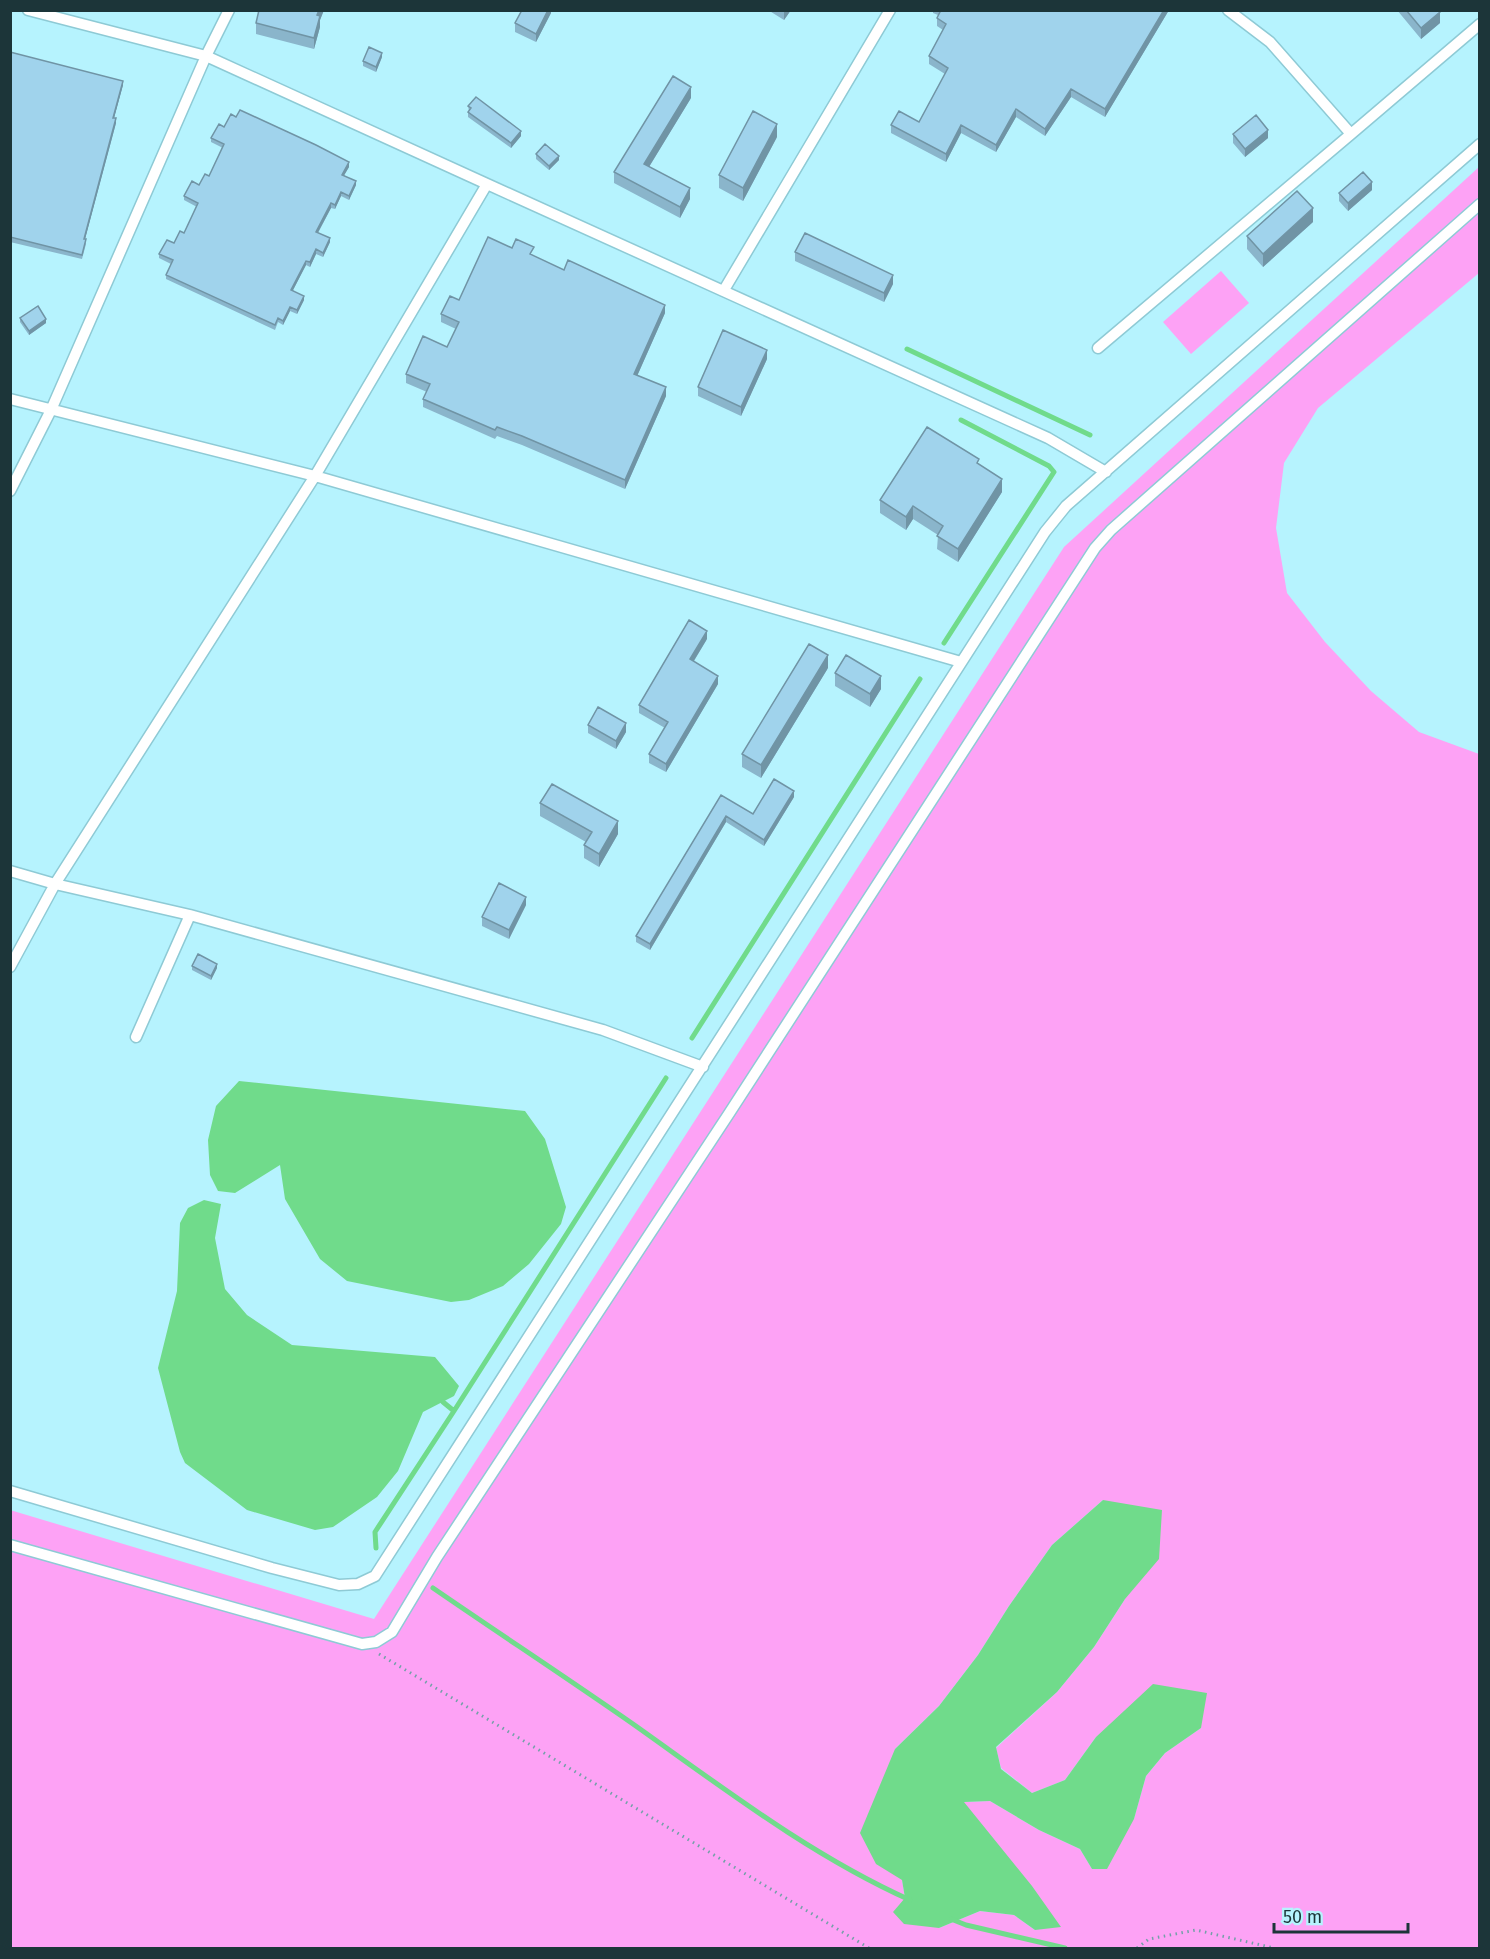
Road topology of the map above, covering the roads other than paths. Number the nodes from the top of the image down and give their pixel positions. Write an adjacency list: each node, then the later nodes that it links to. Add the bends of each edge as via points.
1 (28, 10): 6 (lane)
2 (229, 10): 6 (lane)
3 (890, 10): 11 (lane)
4 (1228, 10): 7 (lane, via 1270,42)
5 (1479, 24): 7 (lane)
6 (206, 56): 9 (lane); 14 (lane)
7 (1351, 134): 12 (lane)
8 (1479, 144): 15 (lane)
9 (487, 184): 11 (lane); 16 (lane)
10 (1479, 204): 26 (lane, via 1095,548 437,1557 392,1632 376,1642 362,1644)
11 (724, 290): 15 (lane, via 1048,438)
12 (1098, 348)
13 (10, 399): 14 (lane)
14 (51, 410): 16 (lane); 17 (lane)
15 (1106, 472): 18 (lane, via 1066,506 1045,532)
16 (315, 476): 18 (lane); 20 (lane)
17 (10, 491)
18 (961, 662): 24 (lane)
19 (10, 871): 20 (lane)
20 (55, 884): 21 (lane); 22 (lane)
21 (190, 915): 23 (lane); 24 (lane, via 603,1030)
22 (10, 967)
23 (136, 1037)
24 (703, 1067): 25 (lane, via 375,1576 358,1584 339,1585)
25 (10, 1491)
26 (10, 1545)

